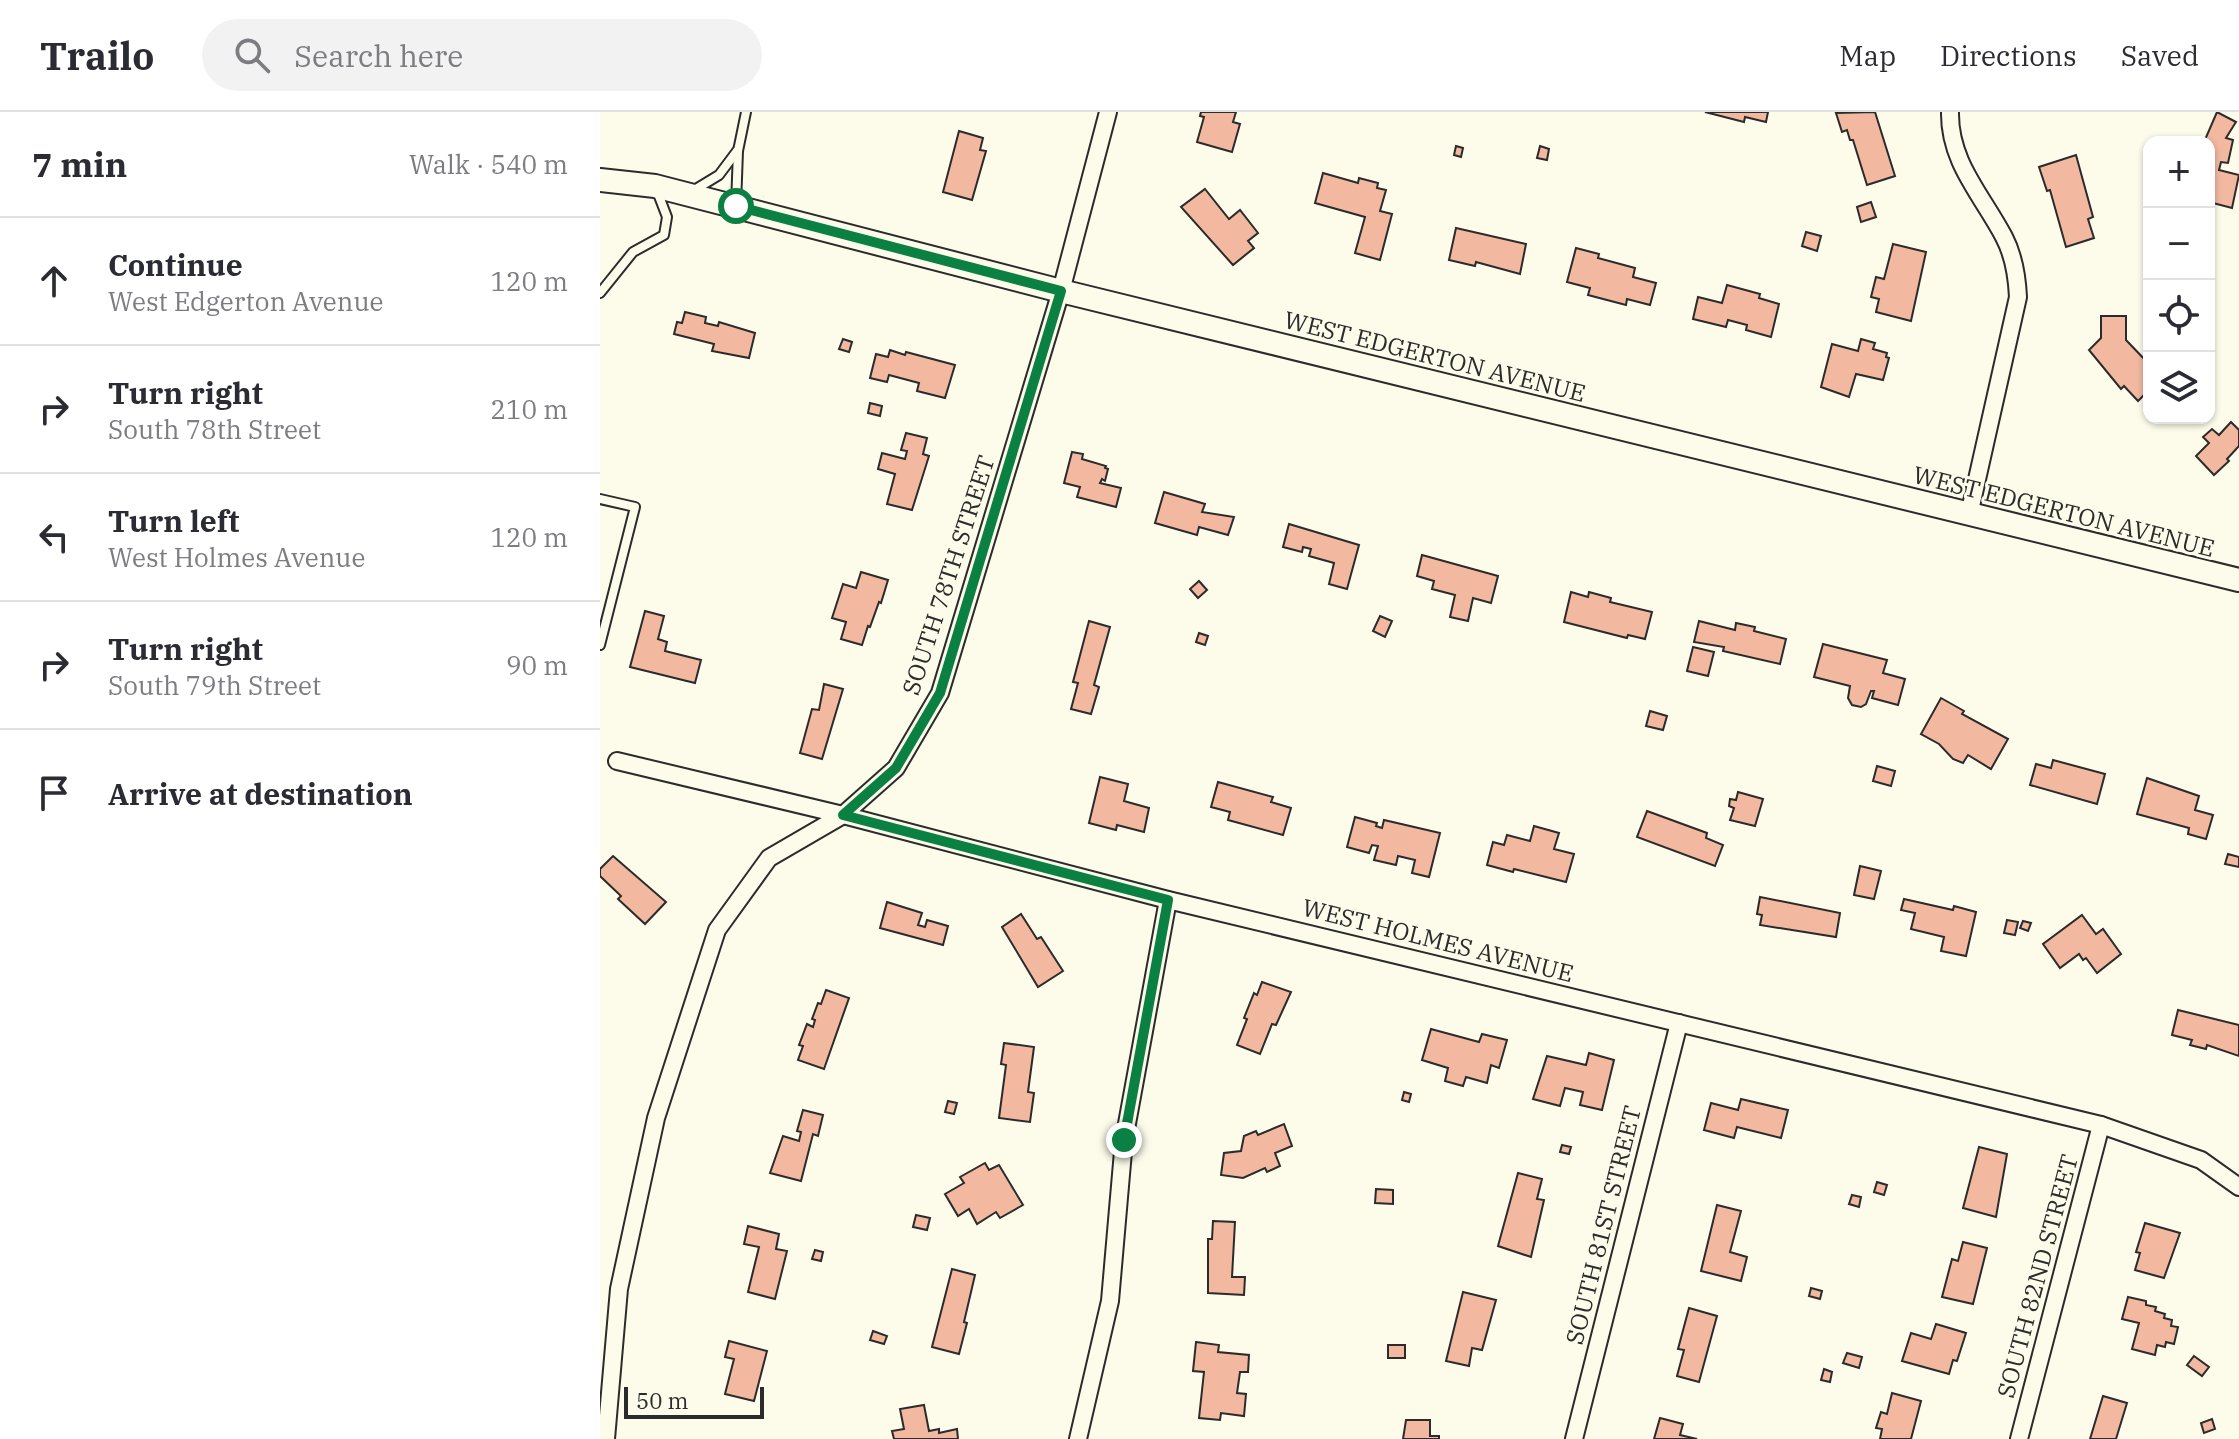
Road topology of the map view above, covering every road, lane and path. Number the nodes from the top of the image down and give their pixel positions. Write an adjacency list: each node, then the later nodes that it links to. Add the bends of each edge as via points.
1 (746, 112): 4 (lane)
2 (1108, 112): 9 (street, SOUTH 78TH STREET)
3 (1950, 112): 12 (street, via 1956,152 2005,238 2016,269 2018,297)
4 (738, 151): 7 (lane, via 719,175); 8 (lane)
5 (606, 177): 6 (street, WEST EDGERTON AVENUE)
6 (655, 186): 7 (street, WEST EDGERTON AVENUE); 10 (lane, via 667,217 664,235 633,252)
7 (688, 194): 8 (street, WEST EDGERTON AVENUE)
8 (736, 206): 9 (street, WEST EDGERTON AVENUE)
9 (1061, 291): 12 (street, WEST EDGERTON AVENUE); 16 (street, SOUTH 78TH STREET, via 940,693 896,768)
10 (600, 293)
11 (600, 499): 14 (lane, via 635,507)
12 (1969, 515): 13 (street, WEST EDGERTON AVENUE)
13 (2239, 580)
14 (600, 645)
15 (617, 761): 16 (street, WEST HOLMES AVENUE)
16 (843, 815): 17 (street, WEST HOLMES AVENUE); 21 (street, SOUTH 78TH STREET, via 769,858 717,930 656,1118 619,1289)
17 (1168, 900): 18 (street, WEST HOLMES AVENUE); 22 (street, via 1124,1140 1110,1301)
18 (1679, 1023): 19 (street, WEST HOLMES AVENUE); 23 (street, SOUTH 81ST STREET)
19 (2101, 1125): 20 (street, WEST HOLMES AVENUE, via 2201,1160); 24 (street, SOUTH 82ND STREET)
20 (2239, 1187)
21 (606, 1439)
22 (1078, 1439)
23 (1574, 1439)
24 (2019, 1439)

